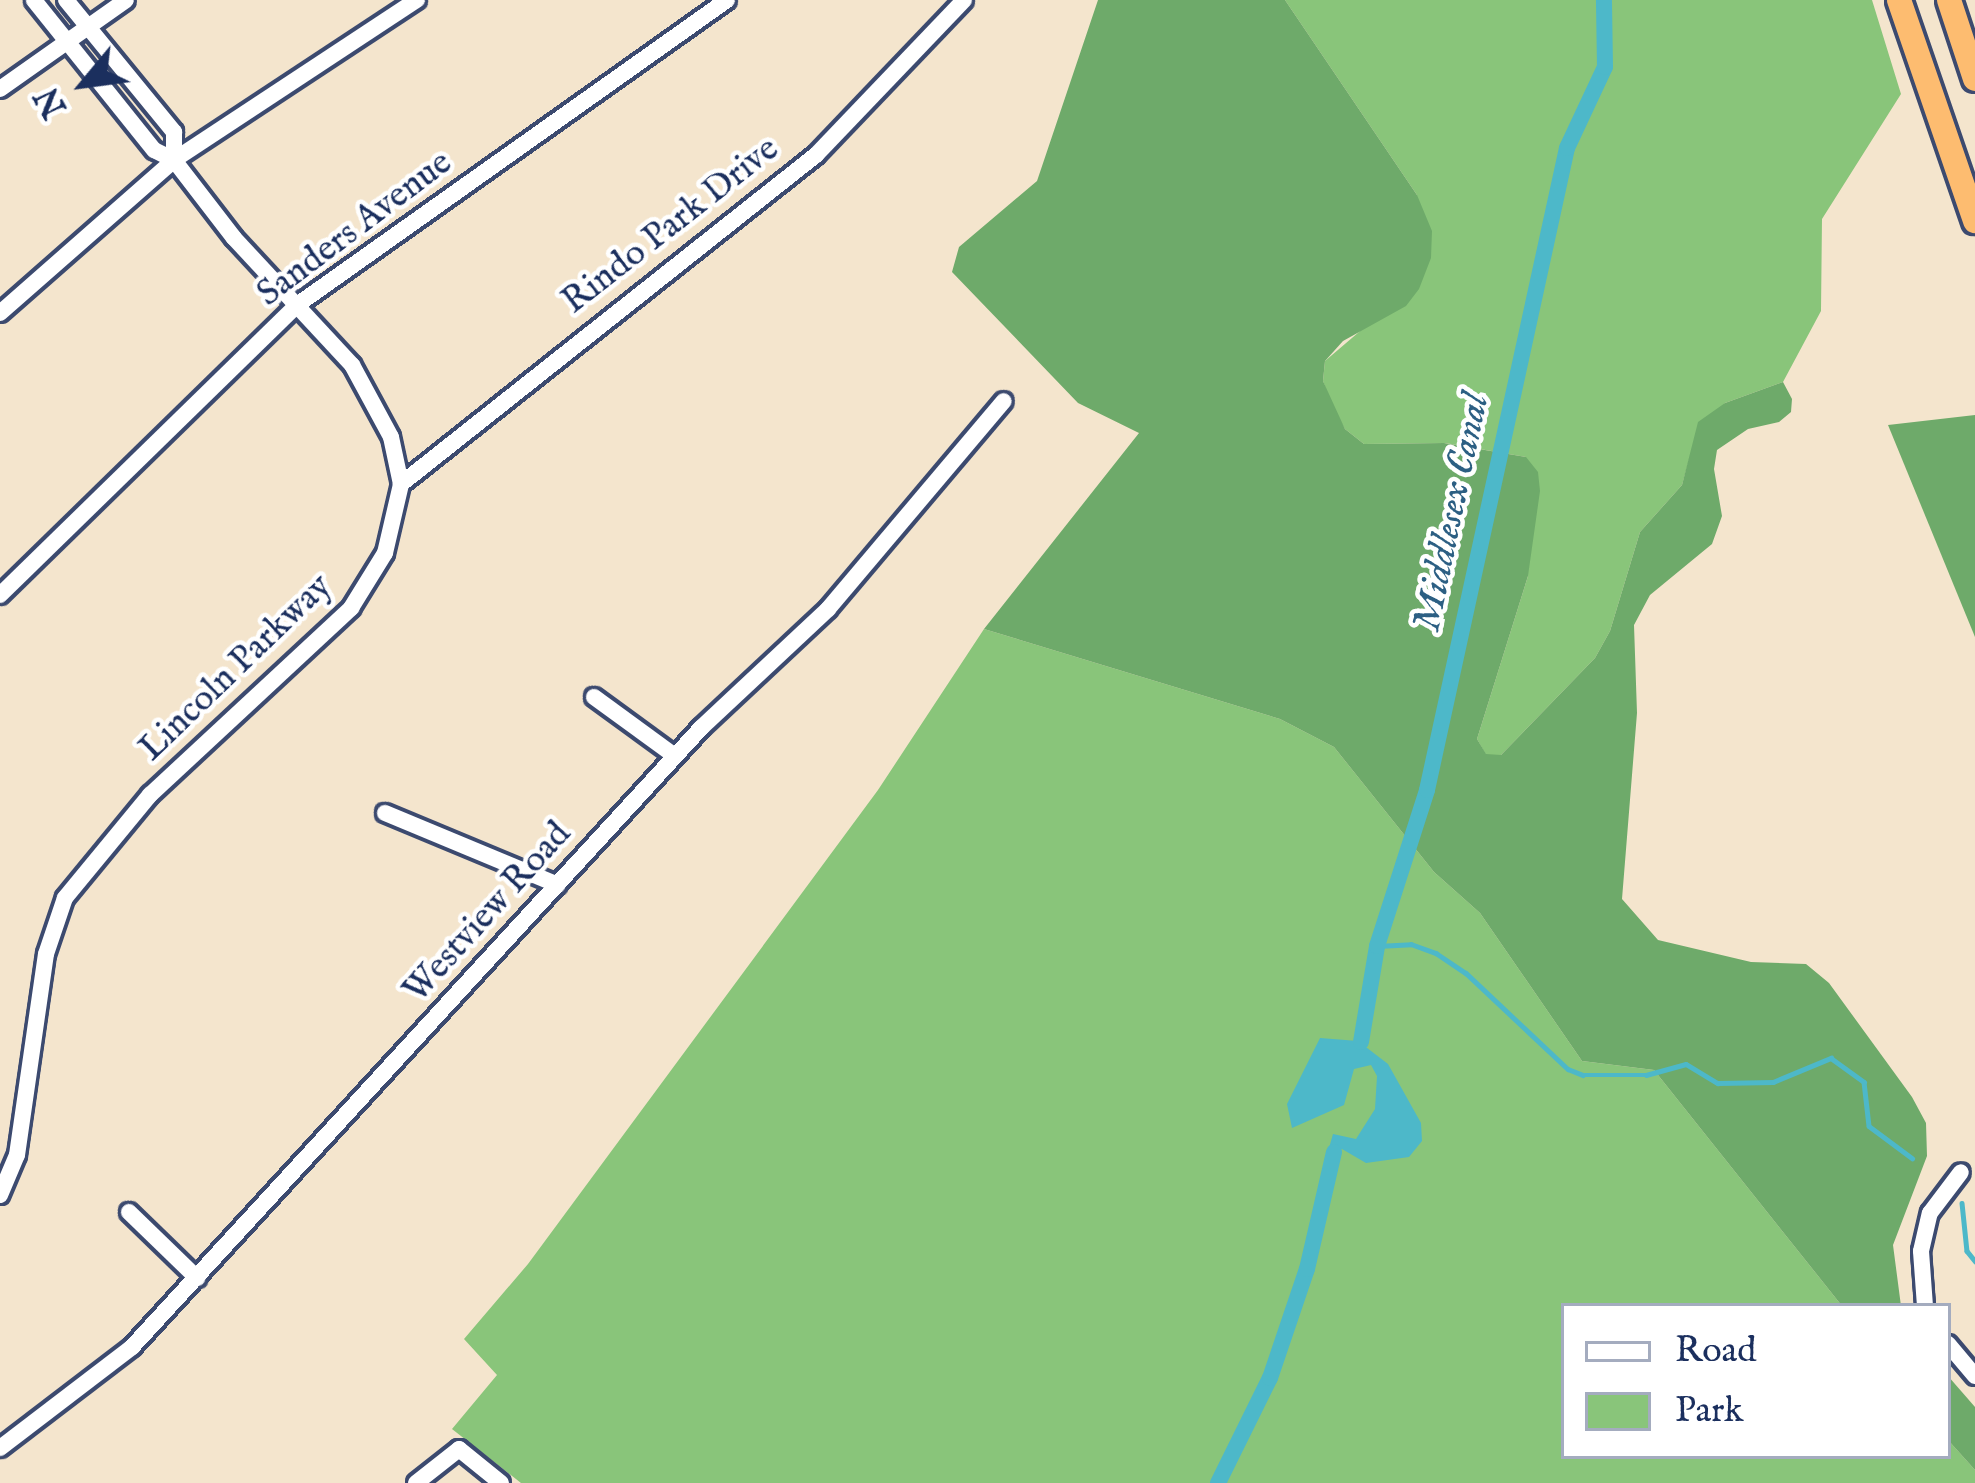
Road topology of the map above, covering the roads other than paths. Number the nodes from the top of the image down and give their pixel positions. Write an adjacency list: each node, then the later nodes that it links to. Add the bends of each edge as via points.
1 (34, 0): 10 (street, Lincoln Parkway)
2 (66, 0): 9 (street, Lincoln Parkway)
3 (126, 0): 9 (street)
4 (417, 0): 13 (street)
5 (727, 0): 15 (street, Sanders Avenue)
6 (964, 0): 18 (street, Rindo Park Drive, via 816,155)
7 (1899, 0): 14 (highway)
8 (1949, 0): 11 (highway)
9 (88, 27): 10 (street); 13 (street, Lincoln Parkway, via 174,132)
10 (67, 41): 12 (street); 13 (street, Lincoln Parkway, via 154,151)
11 (1975, 79)
12 (0, 89)
13 (174, 160): 15 (street, Lincoln Parkway); 16 (street)
14 (1975, 220)
15 (297, 305): 18 (street, Lincoln Parkway, via 373,400); 19 (street, Sanders Avenue)
16 (0, 313)
17 (1004, 401): 21 (street, Westview Road, via 828,609)
18 (401, 484): 25 (street, Lincoln Parkway, via 386,553 350,608 150,795 65,898 46,954 20,1139)
19 (0, 595)
20 (595, 698): 21 (street)
21 (675, 756): 23 (street, Westview Road)
22 (385, 813): 23 (street)
23 (558, 885): 27 (street, Westview Road)
24 (1961, 1172): 28 (street, via 1930,1213 1921,1251)
25 (0, 1195)
26 (129, 1212): 27 (street)
27 (197, 1278): 31 (street, Westview Road, via 132,1347)
28 (1925, 1303)
29 (1951, 1348): 30 (street)
30 (1975, 1376)
31 (0, 1448)
32 (416, 1483): 33 (street, via 459,1449)
33 (501, 1483)

